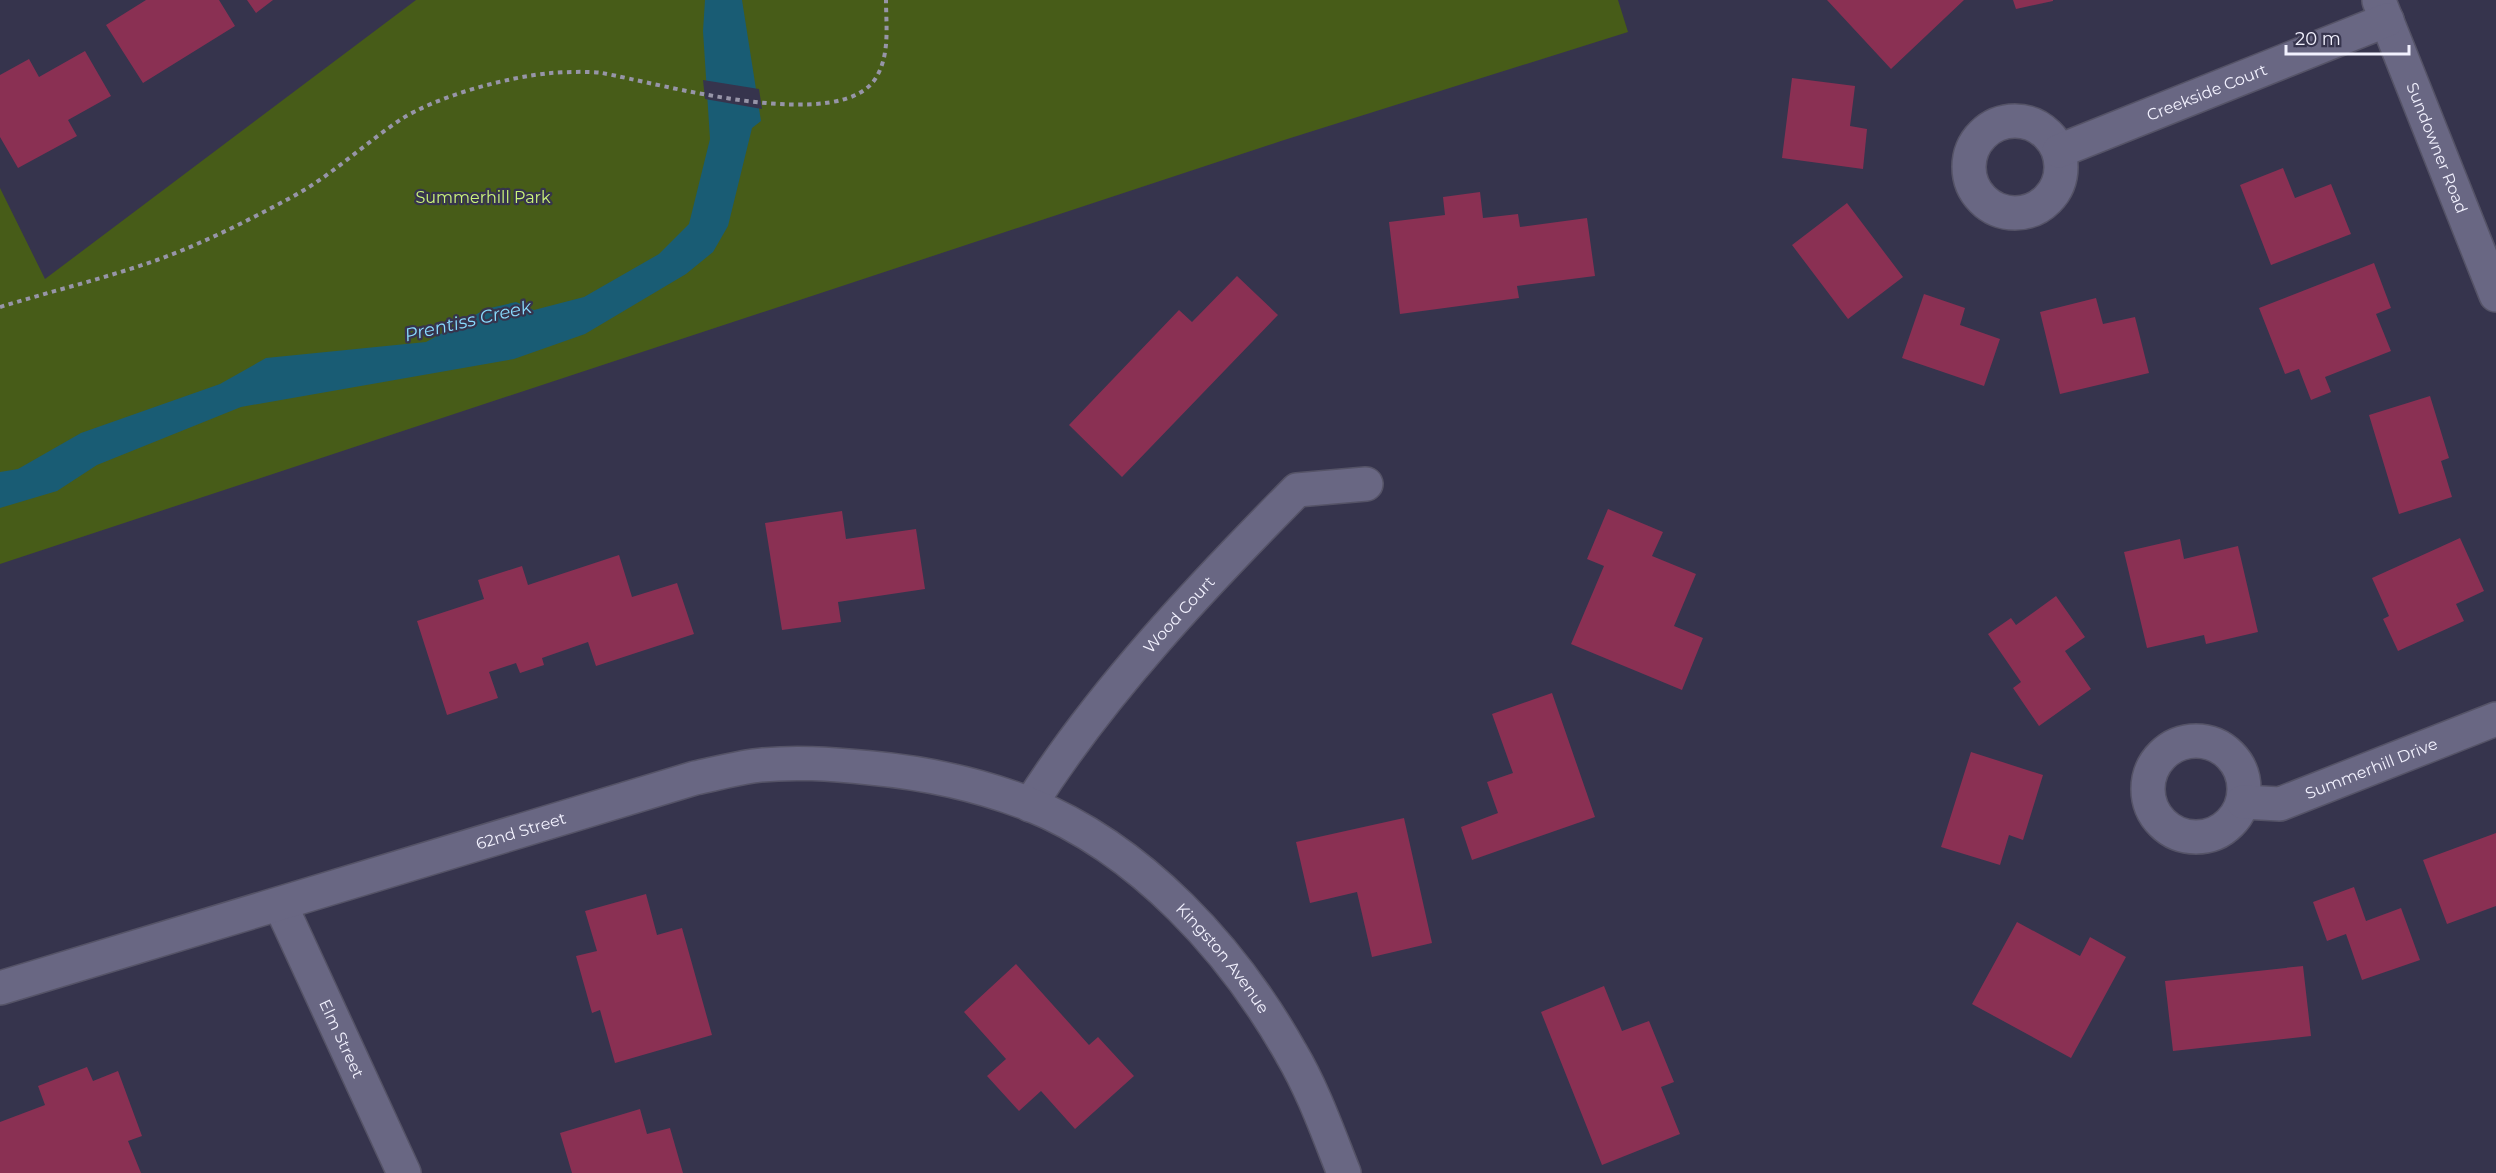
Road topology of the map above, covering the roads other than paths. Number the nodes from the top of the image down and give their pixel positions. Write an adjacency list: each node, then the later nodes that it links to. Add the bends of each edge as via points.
1 (2383, 10): 2 (street, Creekside Court); 3 (street, Sundowner Road)
2 (2059, 150)
3 (2496, 295)
4 (1366, 484): 7 (street, Wood Court, via 1297,490 1217,571 1072,741)
5 (2496, 719): 6 (street, Summerhill Drive, via 2280,804)
6 (2243, 802)
7 (1030, 805): 8 (street, 62nd Street, via 971,785 899,771 805,764 753,766 695,778); 11 (street, Kingston Avenue, via 1076,827 1125,861 1166,894 1235,968 1293,1054)
8 (280, 904): 9 (street, 62nd Street); 10 (street, Elm Street)
9 (11, 985)
10 (404, 1173)
11 (1344, 1173)

